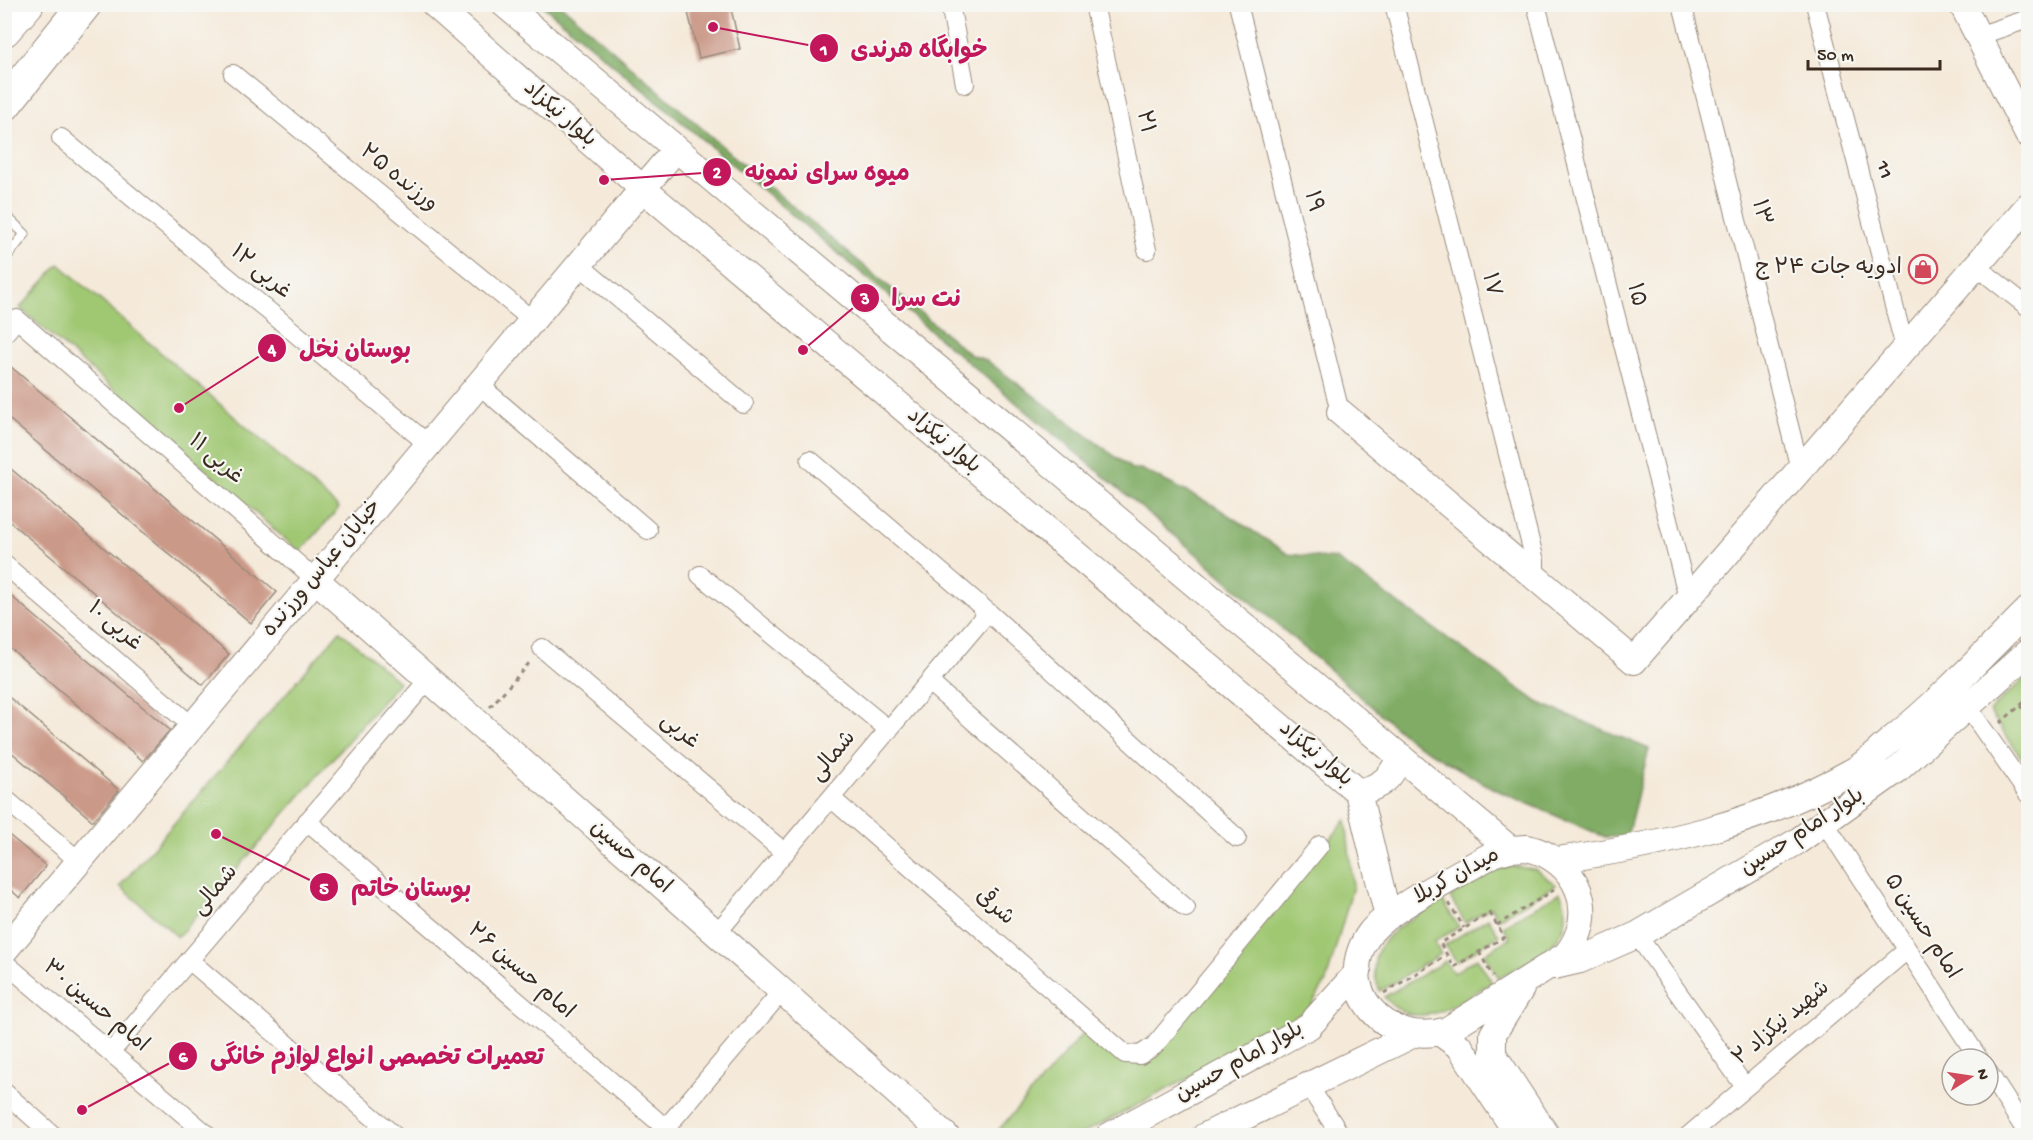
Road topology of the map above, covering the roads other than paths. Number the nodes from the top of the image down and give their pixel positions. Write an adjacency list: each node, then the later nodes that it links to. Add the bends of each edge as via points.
1 (27, 4): 14 (highway)
2 (85, 4): 18 (highway)
3 (434, 4): 22 (main road, بلوار نیکزاد)
4 (504, 4): 21 (main road)
5 (950, 4): 17 (street)
6 (1094, 4): 25 (street, ۲۱)
7 (1238, 4): 35 (street, ۱۹)
8 (1394, 4): 42 (street, ۱۷, via 1535,561)
9 (1536, 4): 44 (street, ۱۵)
10 (1682, 4): 38 (street, ۱۳)
11 (1815, 4): 32 (street, 11)
12 (1962, 4): 15 (main road)
13 (2028, 19): 15 (street)
14 (4, 30)
15 (1978, 36): 19 (main road)
16 (233, 74): 30 (street, ورزنده ۲۵)
17 (965, 84)
18 (4, 105)
19 (2028, 135)
20 (61, 138): 36 (street, غربی ۱۲)
21 (676, 149): 22 (main road, خیابان عباس ورزنده); 54 (main road)
22 (642, 188): 27 (main road, خیابان عباس ورزنده); 55 (main road, بلوار نیکزاد)
23 (2028, 206): 28 (main road)
24 (5, 214): 26 (lane, via 25,234)
25 (1147, 250)
26 (4, 260)
27 (578, 264): 30 (main road, خیابان عباس ورزنده); 34 (street)
28 (1976, 266): 29 (street); 32 (main road)
29 (2028, 307)
30 (532, 320): 33 (main road, خیابان عباس ورزنده)
31 (4, 334): 43 (street, غربی ۱۱, via 17,319)
32 (1905, 348): 38 (main road)
33 (478, 384): 36 (main road, خیابان عباس ورزنده); 39 (street)
34 (744, 404)
35 (1340, 412): 42 (main road)
36 (428, 444): 43 (main road, خیابان عباس ورزنده)
37 (810, 460): 46 (street)
38 (1800, 469): 44 (main road)
39 (648, 530)
40 (4, 564): 52 (street, غربی ۱۰)
41 (700, 575): 53 (street)
42 (1535, 577): 44 (main road, via 1634,661)
43 (315, 579): 49 (main road, امام حسین); 52 (main road, خیابان عباس ورزنده)
44 (1688, 598)
45 (2028, 610): 66 (main road, بلوار امام حسین, via 1922,715 1853,772 1758,816)
46 (988, 612): 50 (street, شمالی); 61 (street)
47 (543, 648): 64 (street, غربی)
48 (2028, 652): 51 (main road, بلوار امام حسین)
49 (428, 680): 59 (street, شمالی); 69 (main road, امام حسین)
50 (929, 682): 53 (street, شمالی); 67 (street)
51 (1967, 706): 56 (street); 60 (main road, بلوار امام حسین, via 1897,770)
52 (192, 726): 65 (main road, خیابان عباس ورزنده)
53 (889, 730): 58 (street, شمالی)
54 (1400, 756): 55 (main road, via 1386,782); 63 (main road)
55 (1358, 792): 68 (main road, بلوار نیکزاد)
56 (2028, 794)
57 (4, 798): 65 (street)
58 (831, 798): 62 (street, شرقی, via 1125,1054 1140,1055 1154,1046); 64 (street, شمالی)
59 (308, 821): 73 (street, شمالی); 85 (street, امام حسین ۲۶)
60 (1824, 822): 70 (main road, بلوار امام حسین); 71 (street, امام حسین ۵)
61 (1237, 838)
62 (1320, 846)
63 (1510, 849): 66 (main road, میدان کربلا, via 1535,850); 68 (main road, میدان کربلا, via 1494,853)
64 (785, 853): 69 (street, شمالی)
65 (79, 861): 72 (main road, خیابان عباس ورزنده)
66 (1566, 869): 76 (main road, via 1581,894 1579,934 1566,956)
67 (1186, 908)
68 (1388, 917): 75 (main road, میدان کربلا, via 1366,941)
69 (716, 934): 77 (main road, امام حسین)
70 (1637, 935): 76 (main road, بلوار امام حسین); 82 (street)
71 (1908, 950): 79 (street, امام حسین ۵); 82 (street, شهید نیکزاد ۲)
72 (4, 951)
73 (189, 960): 80 (street, شمالی); 89 (street)
74 (4, 962): 80 (street, امام حسین ۳۰)
75 (1358, 972): 78 (main road, via 1367,1003 1384,1022 1398,1030); 91 (main road, بلوار امام حسین, via 1309,1026)
76 (1537, 974): 78 (main road); 95 (main road, via 1493,1034 1493,1054)
77 (782, 991): 85 (street); 90 (main road, امام حسین)
78 (1426, 1033): 81 (main road, بلوار امام حسین); 94 (main road, via 1460,1047)
79 (1971, 1047)
80 (111, 1052): 88 (street, امام حسین ۳۰)
81 (1308, 1084): 92 (main road, بلوار امام حسین); 93 (street)
82 (1745, 1087): 96 (street, شهید نیکزاد ۲)
83 (2000, 1091): 86 (street)
84 (4, 1092): 87 (street)
85 (667, 1133)
86 (2028, 1134)
87 (54, 1136)
88 (209, 1136)
89 (395, 1136)
90 (946, 1136)
91 (1109, 1136)
92 (1205, 1136)
93 (1341, 1136)
94 (1519, 1136)
95 (1547, 1136)
96 (1688, 1136)

